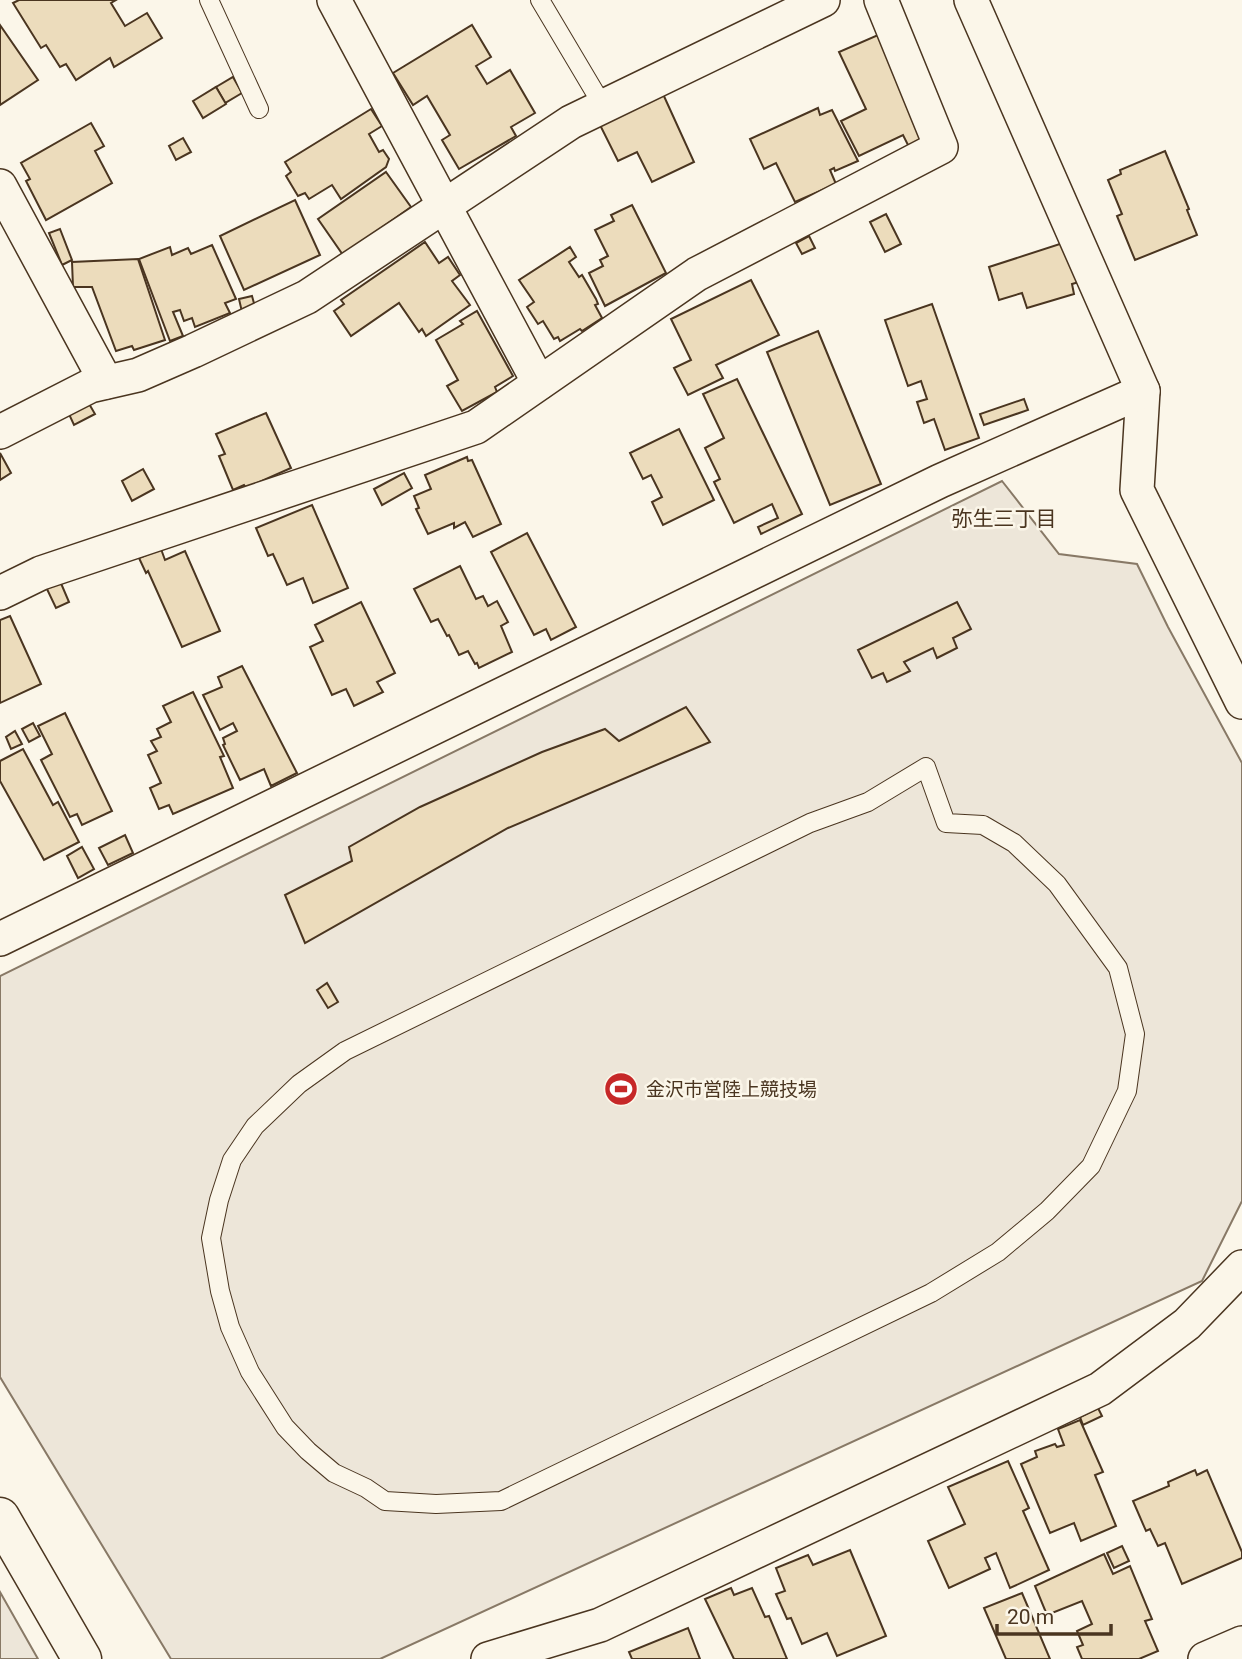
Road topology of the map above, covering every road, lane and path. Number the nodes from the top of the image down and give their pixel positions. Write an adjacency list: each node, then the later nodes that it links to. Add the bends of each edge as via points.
1 (209, 0): 8 (lane)
2 (334, 0): 10 (street)
3 (540, 0): 7 (lane)
4 (823, 0): 7 (street)
5 (881, 0): 12 (street, via 941,147 697,274)
6 (971, 0): 13 (street)
7 (603, 106): 10 (street)
8 (259, 109)
9 (0, 186): 11 (street)
10 (445, 207): 11 (street, via 307,296 138,375); 12 (street)
11 (106, 382): 14 (street)
12 (539, 383): 15 (street, via 476,427 41,573)
13 (1143, 391): 16 (street, via 1137,490); 17 (street, via 940,481)
14 (0, 432)
15 (0, 593)
16 (1242, 702)
17 (0, 939)
18 (1242, 1267): 23 (street, via 1187,1324 1100,1389 600,1625)
19 (857, 1328): 19 (lane, via 501,1501 385,1501 334,1473 285,1427 250,1372 230,1326 211,1238 232,1160 254,1126 299,1084 345,1051 810,823 868,802 926,767 946,823 983,825 1014,843 1057,884 1118,968 1135,1034 1127,1091 1091,1166 998,1252 931,1293)
20 (0, 1517): 22 (street)
21 (1242, 1643): 24 (street)
22 (82, 1659)
23 (488, 1659)
24 (1205, 1659)

